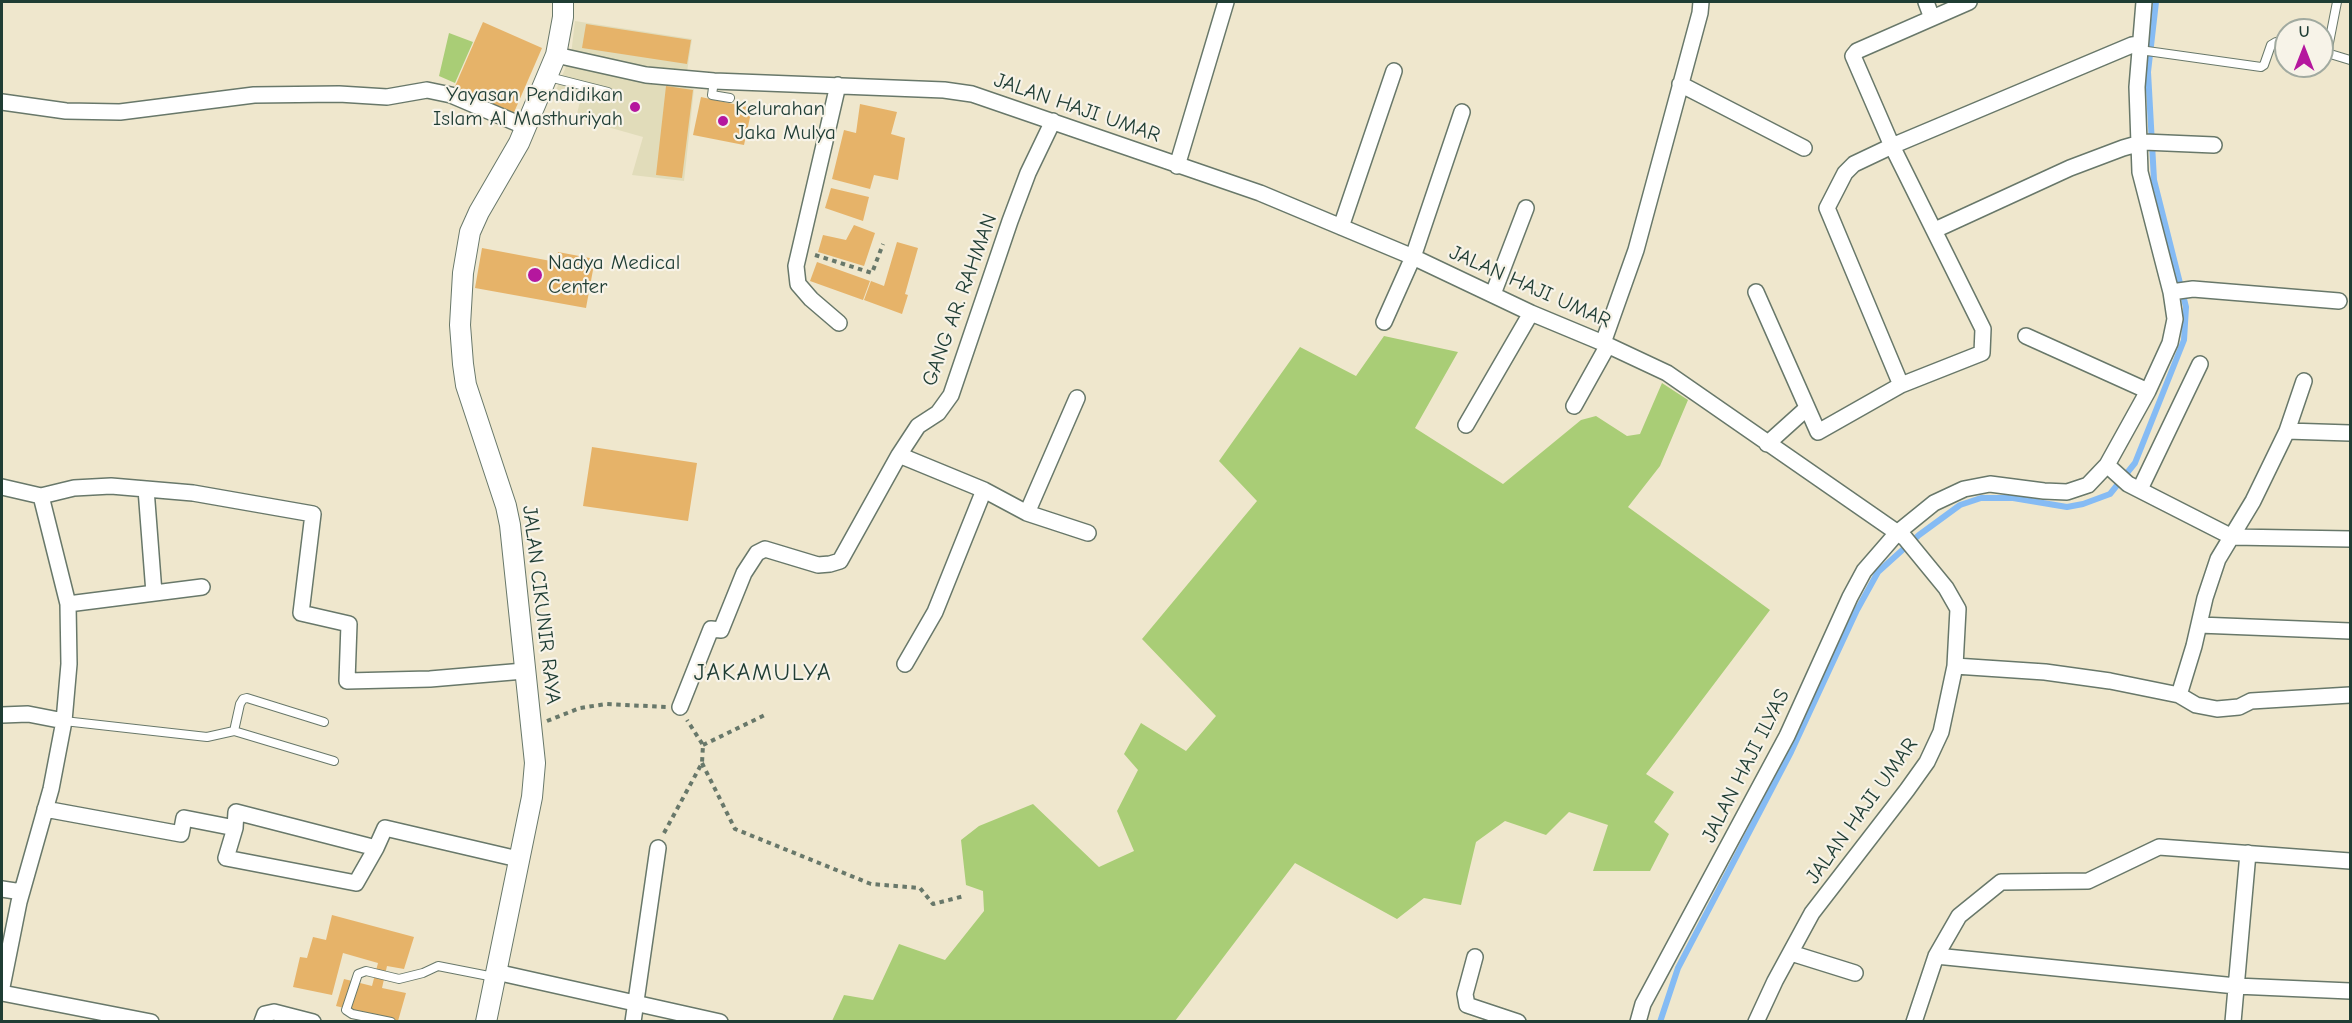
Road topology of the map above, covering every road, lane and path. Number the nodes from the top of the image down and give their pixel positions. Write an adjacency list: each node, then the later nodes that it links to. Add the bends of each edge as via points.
1 (563, 2): 12 (street, JALAN CIKUNIR RAYA)
2 (1226, 2): 30 (street)
3 (1701, 2): 18 (street)
4 (1926, 2): 8 (street)
5 (1969, 2): 8 (street)
6 (2144, 2): 11 (street, JALAN HAJI ILYAS)
7 (2337, 2): 9 (lane)
8 (1932, 18): 28 (street, via 1854,52)
9 (2333, 18)
10 (2274, 43): 11 (lane, via 2261,67)
11 (2142, 48): 26 (street, JALAN HAJI ILYAS, via 2137,87); 28 (street, via 2132,45)
12 (556, 55): 16 (street, JALAN CIKUNIR RAYA); 17 (street, JALAN HAJI UMAR, via 645,75)
13 (2334, 56): 14 (lane)
14 (2350, 60)
15 (1394, 71): 32 (street)
16 (548, 77): 20 (lane); 25 (street, JALAN CIKUNIR RAYA)
17 (714, 81): 19 (street, JALAN HAJI UMAR); 21 (lane, via 712,95)
18 (1680, 84): 29 (street); 45 (street, via 1636,250)
19 (838, 85): 24 (street, JALAN HAJI UMAR, via 972,94); 35 (street)
20 (608, 92)
21 (730, 98)
22 (2, 102): 25 (street, via 66,111 120,112 254,95 387,97 427,90 451,94)
23 (1461, 112): 36 (street)
24 (1053, 121): 30 (street, JALAN HAJI UMAR); 57 (street, GANG AR. RAHMAN, via 1021,192 951,395 938,413 918,426)
25 (526, 127): 76 (street, JALAN CIKUNIR RAYA, via 470,232 460,325 466,386 510,525)
26 (2147, 143): 27 (street); 33 (street, via 2070,168); 38 (street, JALAN HAJI ILYAS, via 2140,172)
27 (2214, 145)
28 (1892, 146): 33 (street); 48 (street, via 1854,164 1827,208)
29 (1804, 148)
30 (1177, 166): 32 (street, JALAN HAJI UMAR, via 1260,193)
31 (1526, 208): 39 (street)
32 (1341, 227): 36 (street, JALAN HAJI UMAR)
33 (1935, 230): 48 (street, via 1983,329 1982,353)
34 (883, 244): 35 (path, via 872,273)
35 (800, 251): 43 (street, via 796,266 798,284)
36 (1413, 257): 39 (street, JALAN HAJI UMAR); 42 (street)
37 (1756, 292): 52 (street)
38 (2173, 292): 40 (street, via 2193,289); 49 (street, JALAN HAJI ILYAS, via 2175,319 2170,343)
39 (1493, 294): 41 (street, JALAN HAJI UMAR)
40 (2339, 301)
41 (1531, 313): 45 (street, JALAN HAJI UMAR); 53 (street)
42 (1384, 322)
43 (839, 323)
44 (2026, 336): 49 (street)
45 (1605, 344): 51 (street); 56 (street, JALAN HAJI UMAR, via 1666,373)
46 (2200, 364): 59 (street)
47 (2304, 381): 54 (street)
48 (1901, 385): 52 (street, via 1818,432)
49 (2148, 391): 58 (street, JALAN HAJI ILYAS)
50 (1077, 398): 64 (street)
51 (1574, 406)
52 (1808, 408): 56 (street)
53 (1466, 425)
54 (2287, 431): 55 (street); 66 (street)
55 (2350, 433)
56 (1767, 444): 68 (street, JALAN HAJI UMAR)
57 (899, 454): 62 (street); 79 (street, GANG AR. RAHMAN, via 840,561 818,565 765,549 757,553 744,573 721,630 711,629)
58 (2111, 468): 59 (street); 68 (street, JALAN HAJI ILYAS, via 2088,485 2067,492 1990,484 1964,489 1934,503)
59 (2134, 486): 66 (street)
60 (2, 488): 63 (street)
61 (146, 489): 63 (street, via 74,488); 70 (street); 76 (street, via 193,493 313,514 302,613 349,624 346,681)
62 (984, 490): 64 (street); 74 (street, via 939,603)
63 (41, 496): 71 (street)
64 (1027, 513): 65 (street)
65 (1088, 533)
66 (2232, 537): 67 (street); 72 (street, via 2218,559)
67 (2350, 539)
68 (1906, 540): 75 (street, JALAN HAJI UMAR, via 1946,588 1958,609); 117 (street, JALAN HAJI ILYAS, via 1864,571 1787,736 1643,1004)
69 (202, 587): 70 (street)
70 (154, 593): 71 (street)
71 (68, 604): 82 (street, via 70,642)
72 (2199, 625): 73 (street); 77 (street)
73 (2350, 631)
74 (905, 664)
75 (1955, 666): 77 (street, via 2044,672); 99 (street, JALAN HAJI UMAR, via 1941,732 1928,762 1812,913)
76 (524, 671): 84 (street, JALAN CIKUNIR RAYA)
77 (2179, 695): 78 (street, via 2196,705 2225,709 2252,701)
78 (2350, 695)
79 (680, 707): 84 (path, via 606,704 580,708); 86 (path)
80 (767, 714): 86 (path)
81 (2, 715): 82 (street, via 28,714)
82 (64, 721): 85 (lane, via 207,737); 89 (street)
83 (324, 722): 85 (lane, via 247,698 240,704)
84 (532, 727): 94 (street, JALAN CIKUNIR RAYA, via 534,779)
85 (234, 730): 87 (lane)
86 (703, 745): 88 (path)
87 (334, 761)
88 (702, 763): 92 (path); 98 (path, via 735,828 872,884 920,888 933,904)
89 (45, 809): 90 (street, via 181,834 184,818); 97 (street)
90 (235, 828): 91 (street, via 236,812); 91 (street, via 226,858 356,883)
91 (376, 848): 94 (street, via 385,828)
92 (658, 848): 108 (street)
93 (2248, 853): 95 (street); 100 (street, via 2159,847 2088,881 2001,882 1959,916); 104 (street)
94 (518, 859): 103 (street, JALAN CIKUNIR RAYA)
95 (2350, 861)
96 (2, 889): 97 (street)
97 (22, 892): 105 (street)
98 (964, 896)
99 (1791, 953): 102 (street); 118 (street, JALAN HAJI UMAR)
100 (1936, 956): 104 (street); 119 (street)
101 (1475, 957): 116 (street, via 1465,994 1467,1005)
102 (1855, 973)
103 (495, 975): 108 (street); 112 (lane, via 438,966 399,979 366,971 358,974 346,1010); 113 (street, JALAN CIKUNIR RAYA)
104 (2236, 986): 106 (street); 120 (street)
105 (2, 987)
106 (2350, 991)
107 (2, 993): 109 (street)
108 (636, 1003): 114 (street); 115 (street)
109 (151, 1022)
110 (262, 1022): 111 (street, via 265,1014 274,1012)
111 (313, 1022)
112 (391, 1022)
113 (486, 1022)
114 (633, 1022)
115 (720, 1022)
116 (1518, 1022)
117 (1638, 1022)
118 (1756, 1022)
119 (1914, 1022)
120 (2233, 1022)

